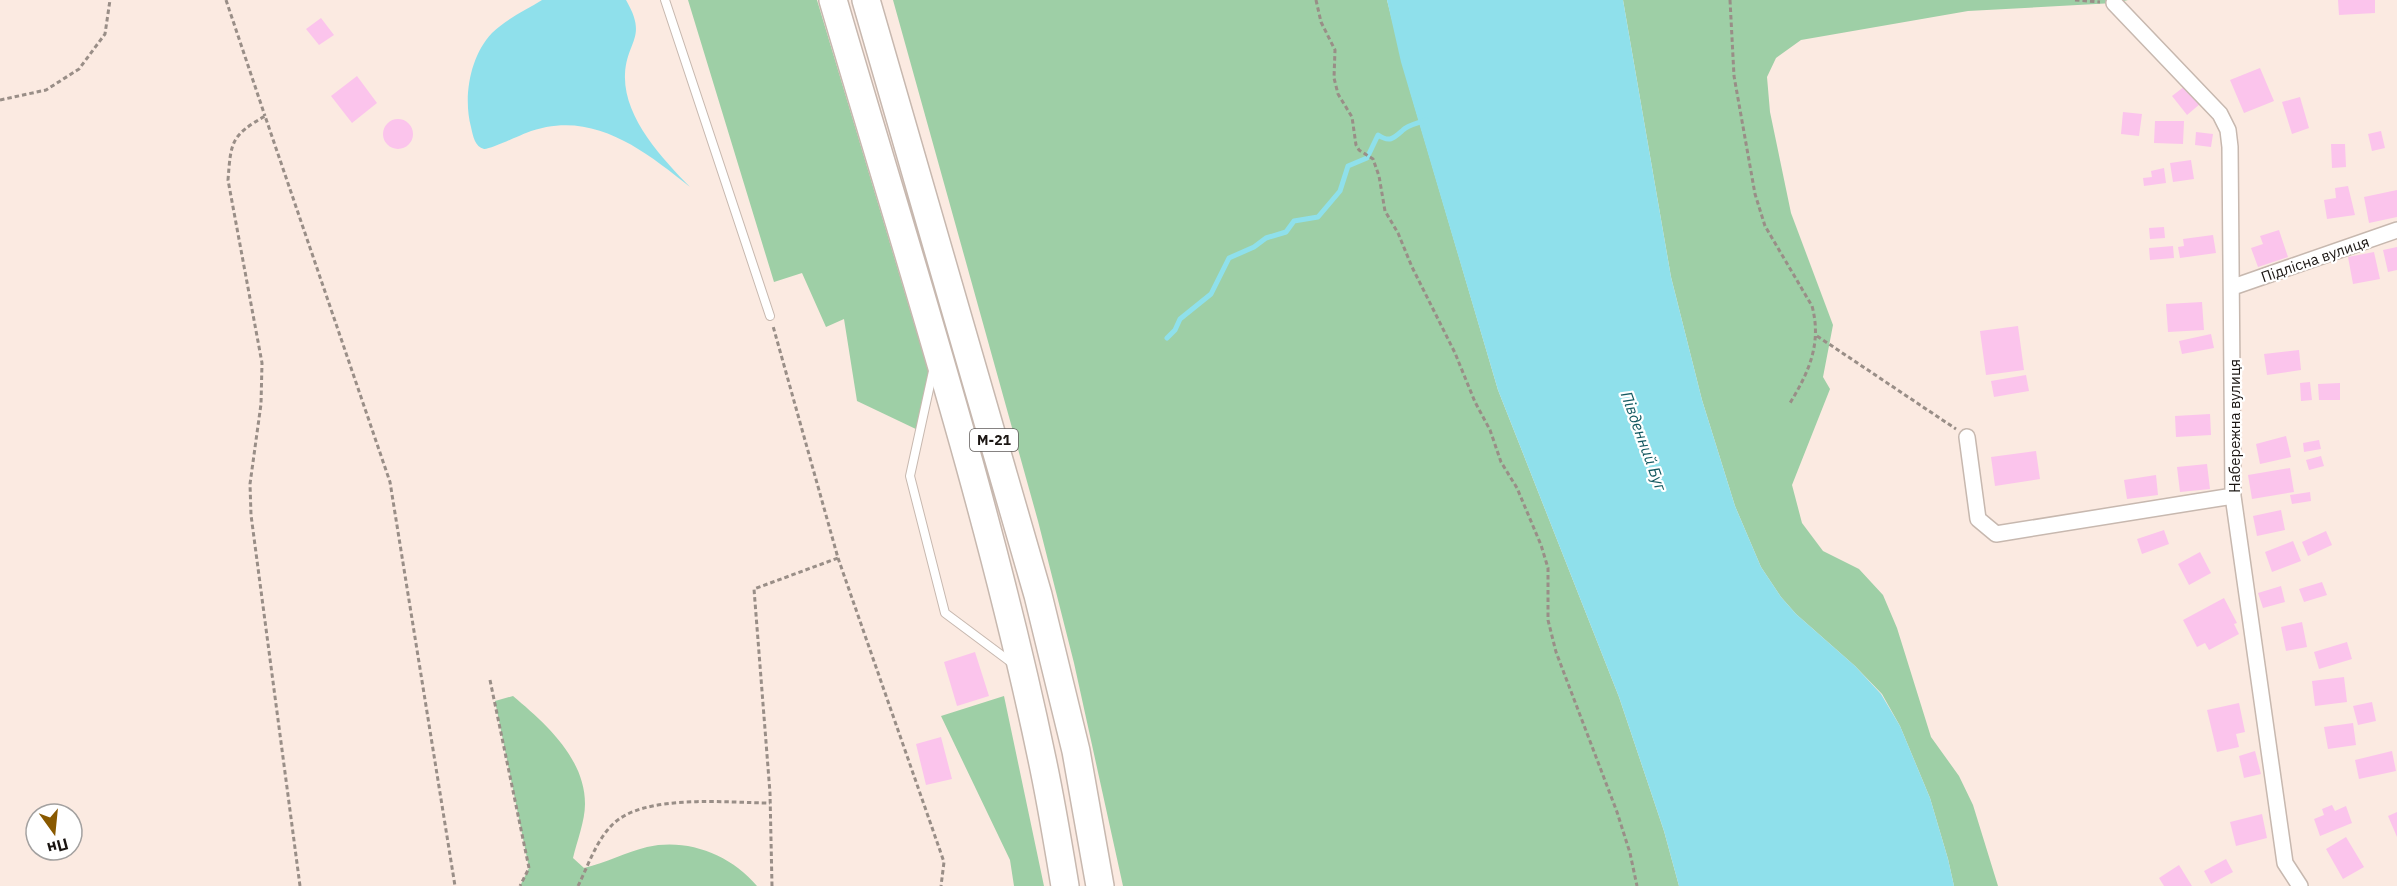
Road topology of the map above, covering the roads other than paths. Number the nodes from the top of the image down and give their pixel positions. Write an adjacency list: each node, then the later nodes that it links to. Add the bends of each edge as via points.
1 (665, 0): 7 (lane)
2 (833, 0): 8 (highway, М-21)
3 (866, 0): 11 (highway, М-21)
4 (2121, 1): 6 (street, Набережна вулиця, via 2220,114 2228,130)
5 (2397, 230): 6 (street, Підлісна вулиця)
6 (2233, 287): 10 (street, Набережна вулиця)
7 (770, 316)
8 (937, 354): 12 (highway, М-21); 13 (lane, via 910,476 945,613)
9 (1967, 437): 10 (street, via 1978,519 1996,534)
10 (2233, 496): 16 (street, Набережна вулиця, via 2285,863)
11 (1038, 595): 12 (highway); 15 (highway, М-21, via 1076,751)
12 (1005, 603): 13 (highway, М-21)
13 (1021, 670): 14 (highway, М-21)
14 (1065, 886)
15 (1100, 886)
16 (2300, 886)

